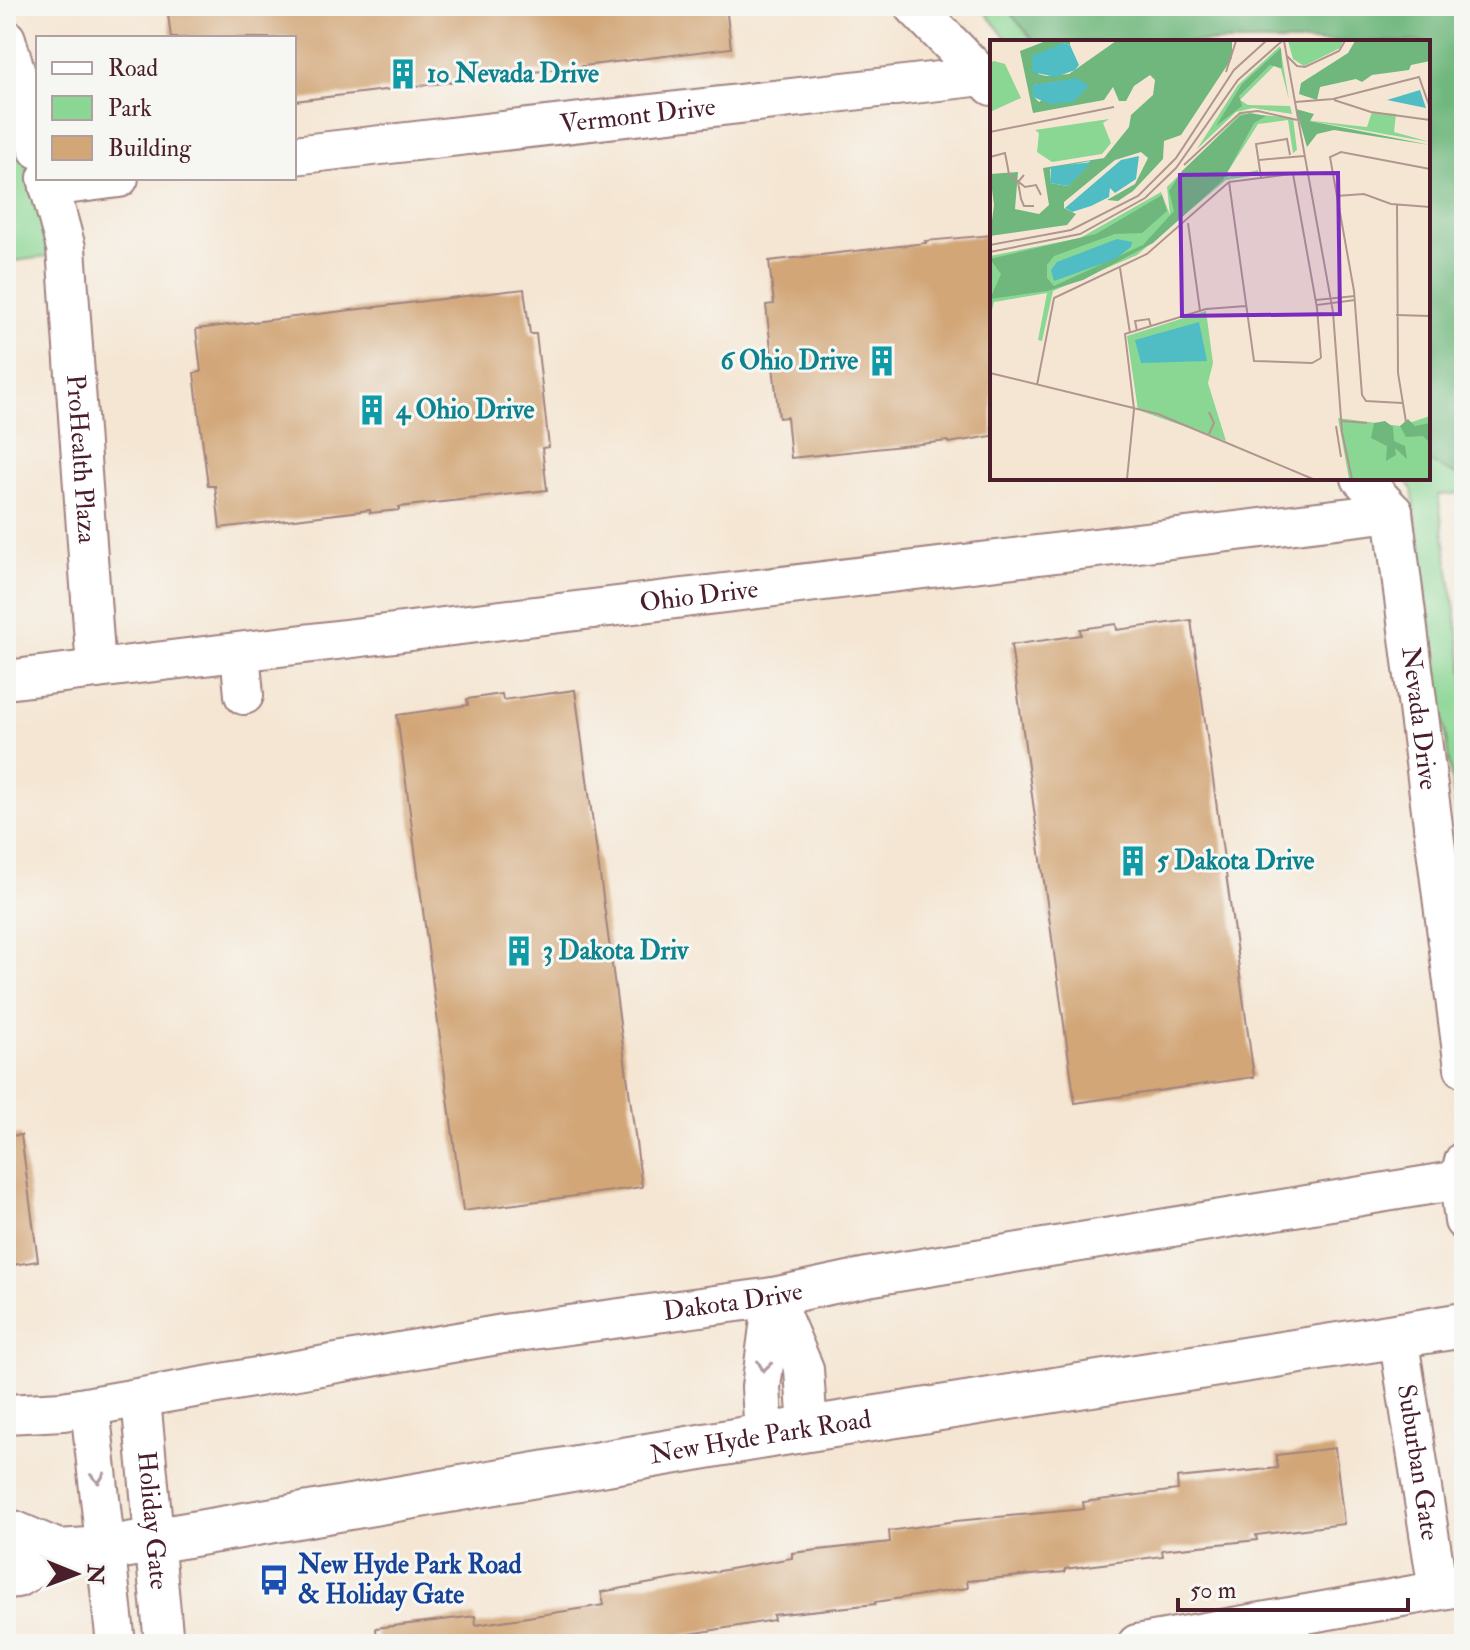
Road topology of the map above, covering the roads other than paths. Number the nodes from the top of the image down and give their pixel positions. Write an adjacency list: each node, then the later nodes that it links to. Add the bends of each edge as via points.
1 (914, 6): 3 (street)
2 (6, 39): 4 (street)
3 (987, 81): 5 (street, Vermont Drive)
4 (36, 142)
5 (296, 155)
6 (91, 180): 7 (street)
7 (48, 183): 11 (street, ProHealth Plaza, via 66,248)
8 (1363, 480): 9 (street)
9 (1393, 512): 10 (street, Ohio Drive); 14 (street, Nevada Drive)
10 (240, 652): 11 (street, Ohio Drive); 13 (street)
11 (96, 669): 12 (street, Ohio Drive)
12 (6, 680)
13 (244, 695)
14 (1450, 846): 15 (street, Nevada Drive)
15 (1464, 1068)
16 (1461, 1171): 17 (street); 18 (street, Dakota Drive)
17 (1464, 1221)
18 (773, 1297): 21 (street, Dakota Drive, via 503,1334); 24 (street, via 804,1369); 25 (street, one-way to 25, via 761,1387)
19 (1464, 1325): 20 (main road, New Hyde Park Road)
20 (1398, 1336): 24 (main road, New Hyde Park Road); 31 (street, Suburban Gate)
21 (141, 1399): 22 (street, Dakota Drive); 27 (street, Holiday Gate)
22 (90, 1407): 23 (street, Dakota Drive); 28 (street, Holiday Gate, one-way to 28)
23 (6, 1414)
24 (808, 1430): 25 (main road, New Hyde Park Road)
25 (764, 1436): 27 (main road, New Hyde Park Road)
26 (6, 1533): 29 (main road, New Hyde Park Road)
27 (153, 1541): 28 (main road, New Hyde Park Road); 34 (street, Holiday Gate)
28 (105, 1549): 29 (main road, New Hyde Park Road); 33 (street, Holiday Gate)
29 (58, 1552): 30 (main road, New Hyde Park Road)
30 (6, 1576)
31 (1451, 1588): 32 (street)
32 (1228, 1636): 35 (street)
33 (116, 1644)
34 (164, 1644)
35 (1137, 1644)

